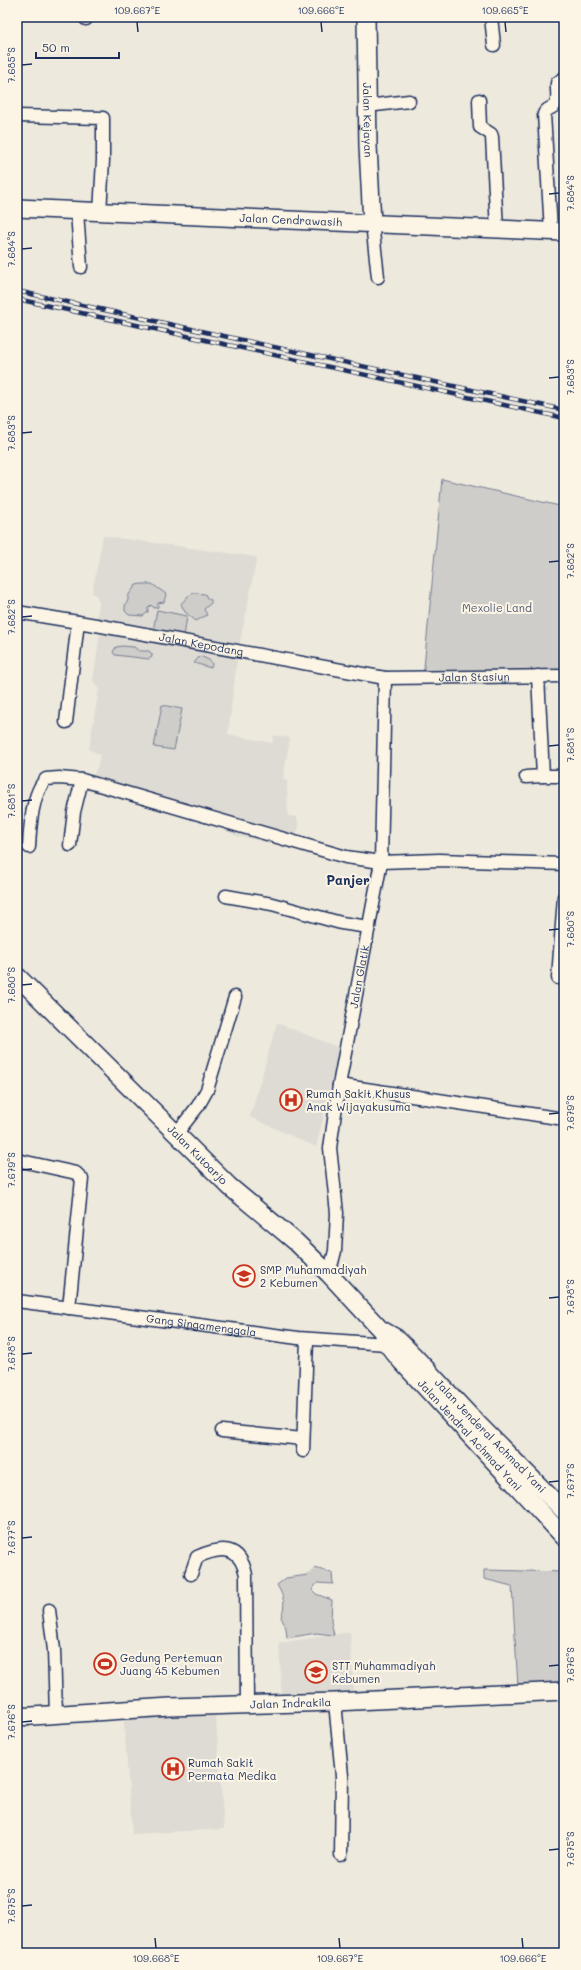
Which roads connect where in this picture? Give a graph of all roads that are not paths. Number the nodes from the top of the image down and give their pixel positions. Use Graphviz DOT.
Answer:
graph roads {
  1 [pos="366,17"];
  2 [pos="491,17"];
  3 [pos="494,45"];
  4 [pos="564,78"];
  5 [pos="478,100"];
  6 [pos="409,101"];
  7 [pos="367,106"];
  8 [pos="17,116"];
  9 [pos="17,208"];
  10 [pos="77,212"];
  11 [pos="100,213"];
  12 [pos="372,223"];
  13 [pos="497,229"];
  14 [pos="557,231"];
  15 [pos="81,267"];
  16 [pos="378,277"];
  17 [pos="17,612"];
  18 [pos="78,622"];
  19 [pos="538,676"];
  20 [pos="564,676"];
  21 [pos="385,678"];
  22 [pos="66,722"];
  23 [pos="544,776"];
  24 [pos="564,776"];
  25 [pos="526,777"];
  26 [pos="82,780"];
  27 [pos="70,845"];
  28 [pos="29,847"];
  29 [pos="381,862"];
  30 [pos="564,864"];
  31 [pos="226,896"];
  32 [pos="564,897"];
  33 [pos="368,927"];
  34 [pos="17,976"];
  35 [pos="558,978"];
  36 [pos="235,997"];
  37 [pos="339,1086"];
  38 [pos="564,1119"];
  39 [pos="176,1134"];
  40 [pos="17,1160"];
  41 [pos="329,1274"];
  42 [pos="17,1301"];
  43 [pos="69,1308"];
  44 [pos="388,1337"];
  45 [pos="307,1339"];
  46 [pos="222,1432"];
  47 [pos="303,1439"];
  48 [pos="303,1451"];
  49 [pos="564,1511"];
  50 [pos="564,1537"];
  51 [pos="192,1574"];
  52 [pos="50,1610"];
  53 [pos="564,1691"];
  54 [pos="335,1702"];
  55 [pos="247,1704"];
  56 [pos="56,1714"];
  57 [pos="17,1716"];
  58 [pos="341,1855"];
  1 -- 7 [label="main road, Jalan Kejayan"];
  2 -- 3 [label="street"];
  4 -- 14 [label="street"];
  5 -- 13 [label="street"];
  6 -- 7 [label="street"];
  7 -- 12 [label="main road, Jalan Kejayan"];
  8 -- 11 [label="street"];
  9 -- 10 [label="main road, Jalan Cendrawasih"];
  10 -- 11 [label="main road, Jalan Cendrawasih"];
  10 -- 15 [label="street"];
  11 -- 12 [label="main road, Jalan Cendrawasih"];
  12 -- 13 [label="main road, Jalan Cendrawasih"];
  12 -- 16 [label="street"];
  13 -- 14 [label="main road, Jalan Cendrawasih"];
  17 -- 18 [label="street, Jalan Kepodang"];
  18 -- 21 [label="street, Jalan Kepodang"];
  18 -- 22 [label="street"];
  19 -- 20 [label="street, Jalan Stasiun"];
  19 -- 21 [label="street, Jalan Stasiun"];
  19 -- 23 [label="street"];
  21 -- 29 [label="street, Jalan Glatik"];
  23 -- 24 [label="street"];
  23 -- 25 [label="street"];
  26 -- 27 [label="street"];
  26 -- 28 [label="street"];
  26 -- 29 [label="street"];
  29 -- 30 [label="street"];
  29 -- 33 [label="street, Jalan Glatik"];
  31 -- 33 [label="street"];
  32 -- 35 [label="street"];
  33 -- 37 [label="street, Jalan Glatik"];
  34 -- 39 [label="main road, Jalan Kutoarjo"];
  36 -- 39 [label="street"];
  37 -- 38 [label="street"];
  37 -- 41 [label="street, Jalan Glatik"];
  39 -- 41 [label="main road, Jalan Kutoarjo"];
  40 -- 43 [label="street"];
  41 -- 44 [label="main road, Jalan Kutoarjo"];
  42 -- 43 [label="street, Gang Singamenggala"];
  43 -- 45 [label="street, Gang Singamenggala"];
  44 -- 45 [label="street, Gang Singamenggala"];
  44 -- 49 [label="main road, Jalan Jenderal Achmad Yani"];
  44 -- 50 [label="main road, Jalan Jendral Achmad Yani"];
  45 -- 47 [label="street"];
  46 -- 47 [label="street"];
  47 -- 48 [label="street"];
  51 -- 55 [label="street"];
  52 -- 56 [label="street"];
  53 -- 54 [label="main road, Jalan Indrakila"];
  54 -- 55 [label="main road, Jalan Indrakila"];
  54 -- 58 [label="street"];
  55 -- 56 [label="main road, Jalan Indrakila"];
  56 -- 57 [label="main road, Jalan Indrakila"];
}
